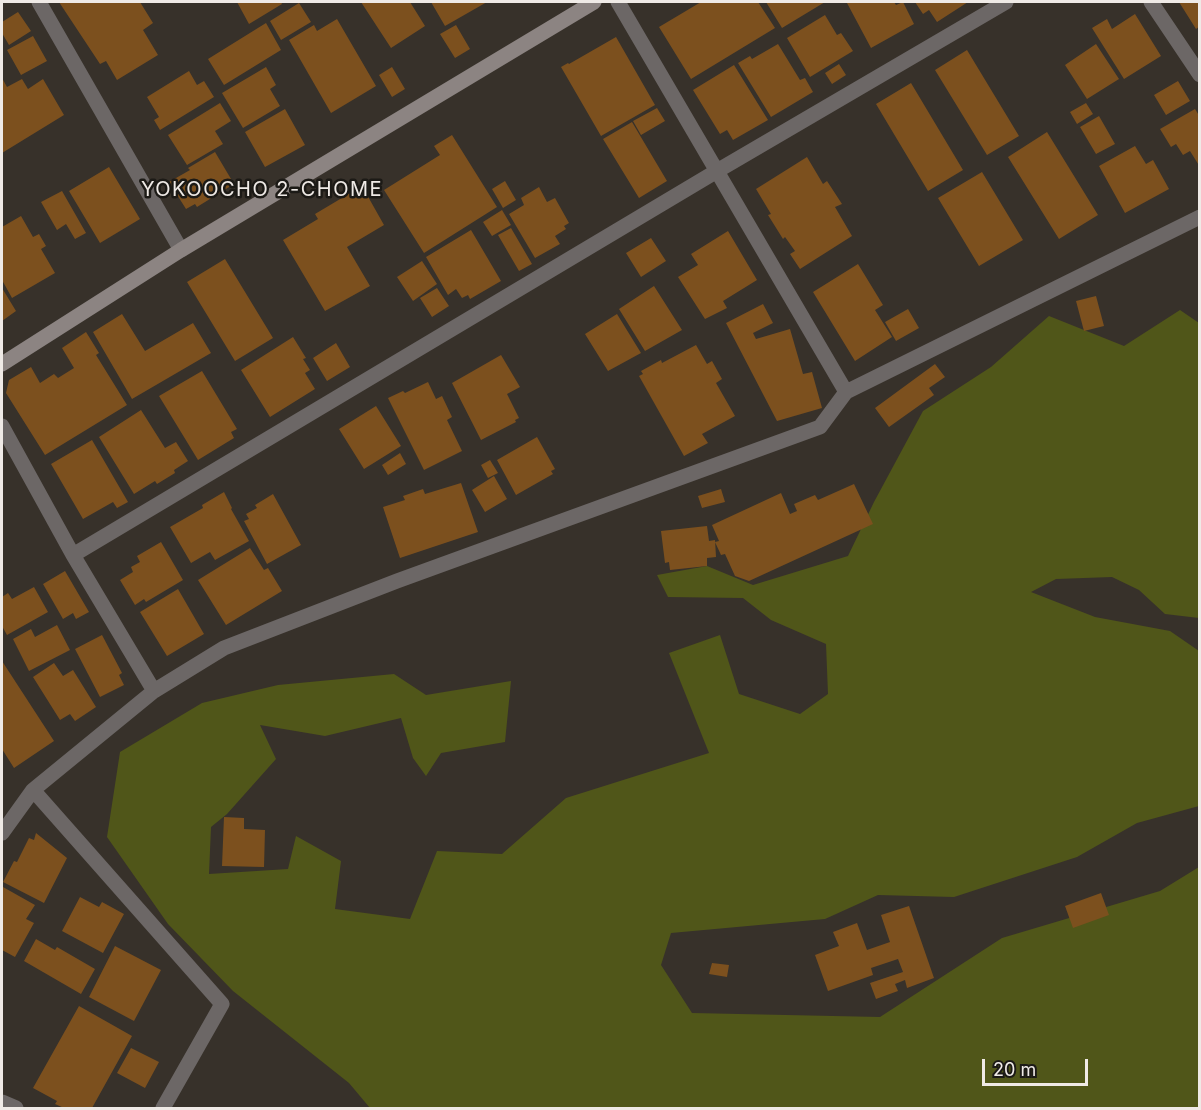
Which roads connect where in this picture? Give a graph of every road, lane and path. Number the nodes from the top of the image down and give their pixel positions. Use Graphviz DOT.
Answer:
graph roads {
  1 [pos="39,2"];
  2 [pos="594,2"];
  3 [pos="618,2"];
  4 [pos="1006,2"];
  5 [pos="1151,2"];
  6 [pos="1199,74"];
  7 [pos="717,171"];
  8 [pos="1200,217"];
  9 [pos="180,250"];
  10 [pos="2,364"];
  11 [pos="846,392"];
  12 [pos="2,426"];
  13 [pos="72,555"];
  14 [pos="154,691"];
  15 [pos="33,790"];
  16 [pos="2,832"];
  17 [pos="2,1102"];
  18 [pos="16,1108"];
  19 [pos="163,1108"];
  1 -- 9 [label="street"];
  2 -- 9 [label="street"];
  3 -- 7 [label="street"];
  4 -- 7 [label="street"];
  5 -- 6 [label="street"];
  7 -- 11 [label="street"];
  7 -- 13 [label="street"];
  8 -- 11 [label="street"];
  9 -- 10 [label="street"];
  11 -- 14 [label="street"];
  12 -- 13 [label="street"];
  13 -- 14 [label="street"];
  14 -- 15 [label="street"];
  15 -- 16 [label="street"];
  15 -- 19 [label="street"];
  17 -- 18 [label="street"];
}
